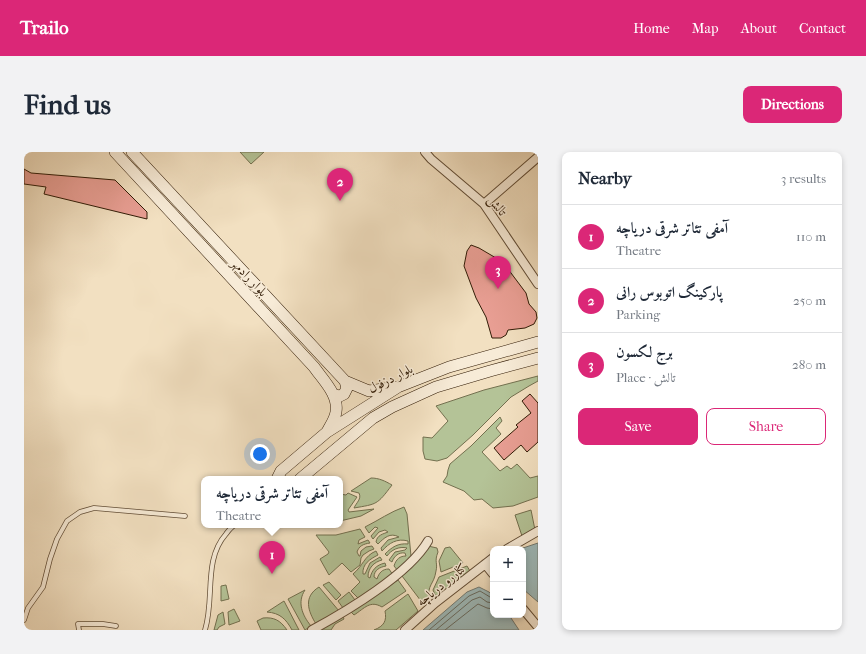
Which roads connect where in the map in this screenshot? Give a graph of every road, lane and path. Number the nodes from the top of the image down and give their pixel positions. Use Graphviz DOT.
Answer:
graph roads {
  1 [pos="115,152"];
  2 [pos="132,152"];
  3 [pos="425,152"];
  4 [pos="538,157"];
  5 [pos="484,204"];
  6 [pos="538,284"];
  7 [pos="538,342"];
  8 [pos="538,358"];
  9 [pos="345,381"];
  10 [pos="398,387"];
  11 [pos="334,395"];
  12 [pos="327,432"];
  13 [pos="278,476"];
  14 [pos="304,476"];
  15 [pos="185,516"];
  16 [pos="232,528"];
  17 [pos="538,532"];
  18 [pos="428,541"];
  19 [pos="512,546"];
  20 [pos="490,560"];
  21 [pos="485,564"];
  22 [pos="490,570"];
  23 [pos="526,612"];
  24 [pos="24,620"];
  25 [pos="537,625"];
  26 [pos="116,626"];
  27 [pos="78,630"];
  28 [pos="205,630"];
  29 [pos="312,630"];
  30 [pos="405,630"];
  1 -- 11 [label="street, بلوار رادمهر"];
  2 -- 9 [label="street, بلوار رادمهر"];
  3 -- 5 [label="street, تالش"];
  4 -- 5 [label="street"];
  5 -- 6 [label="street, تالش"];
  7 -- 10 [label="street, بلوار دزفول"];
  8 -- 14 [label="street, بلوار دزفول"];
  9 -- 10 [label="street"];
  9 -- 11 [label="street"];
  10 -- 12 [label="street, بلوار دزفول"];
  11 -- 12 [label="street"];
  12 -- 13 [label="street, بلوار دزفول"];
  15 -- 24 [label="lane"];
  16 -- 28 [label="lane"];
  17 -- 19 [label="street"];
  18 -- 29 [label="street"];
  20 -- 21 [label="street, کناررو دریاچه"];
  21 -- 22 [label="street"];
  21 -- 30 [label="street, کناررو دریاچه"];
  23 -- 25 [label="street"];
  26 -- 27 [label="lane"];
}
